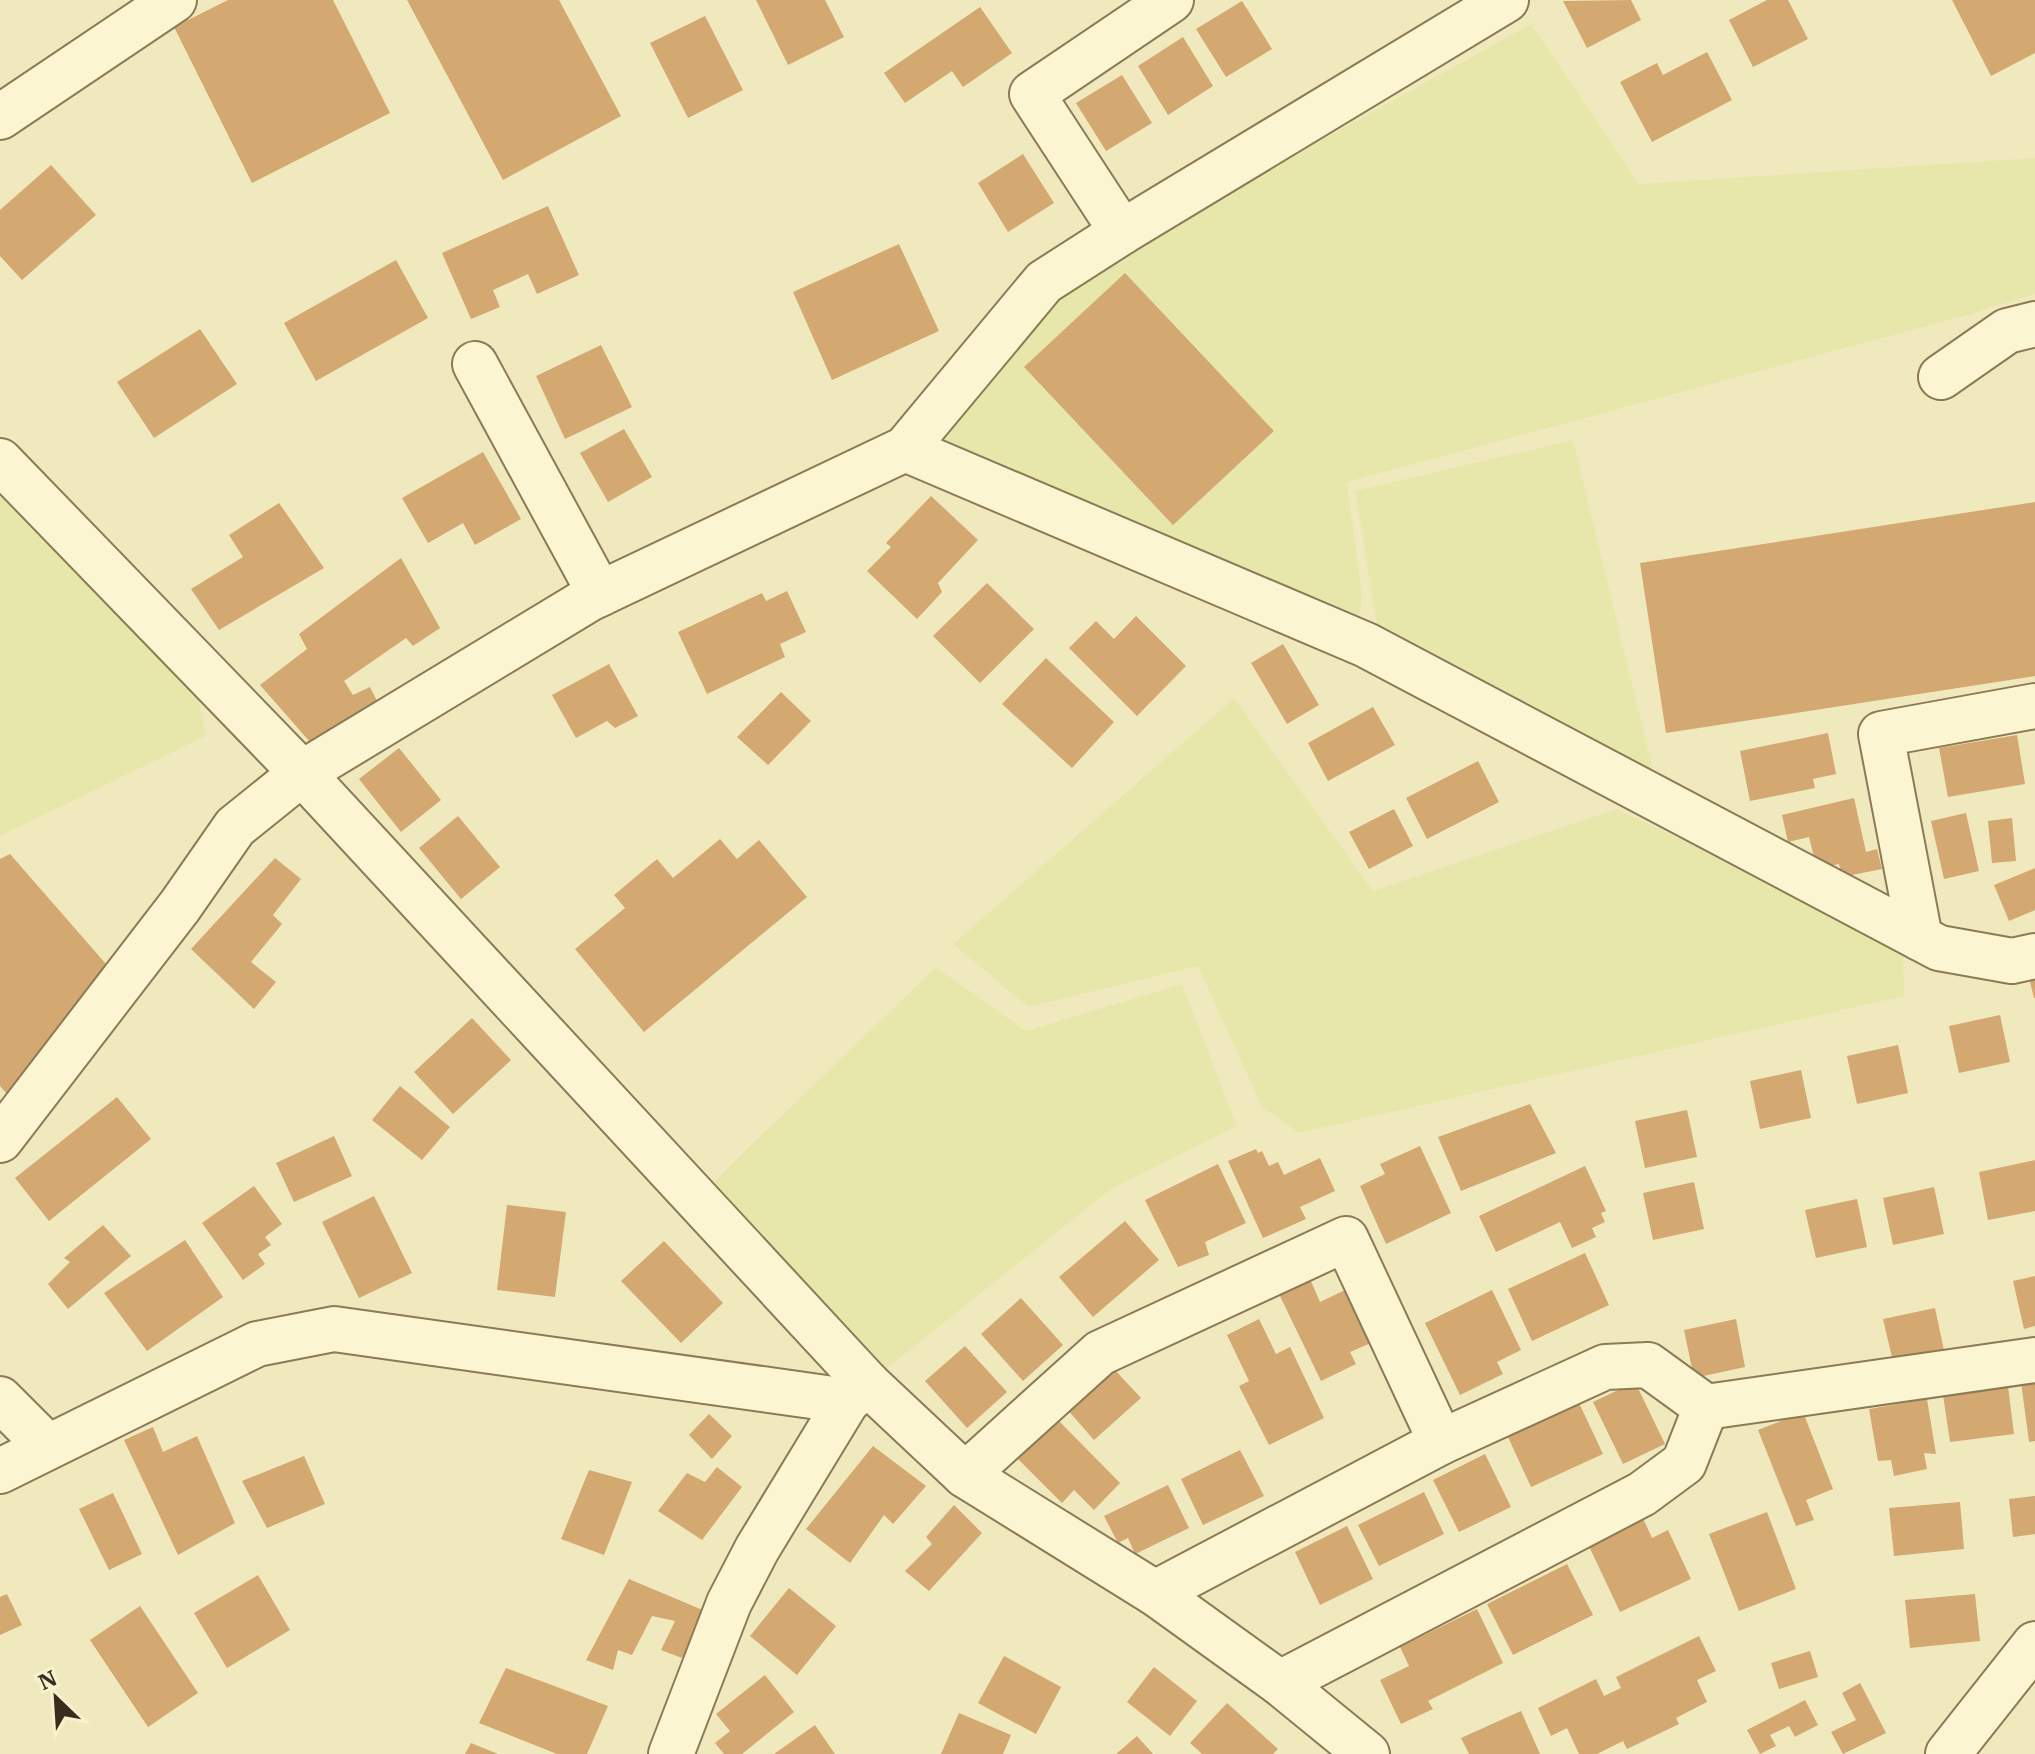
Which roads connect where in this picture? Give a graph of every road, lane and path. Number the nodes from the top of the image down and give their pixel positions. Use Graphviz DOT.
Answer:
graph roads {
  1 [pos="174,0"];
  2 [pos="1171,0"];
  3 [pos="1506,0"];
  4 [pos="0,117"];
  5 [pos="1122,232"];
  6 [pos="2035,324"];
  7 [pos="475,364"];
  8 [pos="1941,377"];
  9 [pos="905,449"];
  10 [pos="0,461"];
  11 [pos="600,594"];
  12 [pos="2035,706"];
  13 [pos="302,773"];
  14 [pos="1920,938"];
  15 [pos="2035,956"];
  16 [pos="0,1140"];
  17 [pos="2035,1360"];
  18 [pos="857,1393"];
  19 [pos="0,1399"];
  20 [pos="1706,1407"];
  21 [pos="1441,1442"];
  22 [pos="47,1446"];
  23 [pos="0,1471"];
  24 [pos="965,1475"];
  25 [pos="1155,1593"];
  26 [pos="2035,1644"];
  27 [pos="1280,1683"];
  28 [pos="677,1751"];
  29 [pos="1367,1754"];
  30 [pos="1948,1754"];
  1 -- 4 [label="street"];
  2 -- 5 [label="street"];
  3 -- 5 [label="street"];
  5 -- 9 [label="street"];
  6 -- 8 [label="street"];
  7 -- 11 [label="street"];
  9 -- 11 [label="street"];
  9 -- 14 [label="street"];
  10 -- 13 [label="street"];
  11 -- 13 [label="street"];
  12 -- 14 [label="street"];
  13 -- 16 [label="street"];
  13 -- 18 [label="street"];
  14 -- 15 [label="street"];
  17 -- 20 [label="street"];
  18 -- 22 [label="street"];
  18 -- 24 [label="street"];
  18 -- 28 [label="street"];
  19 -- 22 [label="street"];
  20 -- 21 [label="street"];
  20 -- 27 [label="street"];
  21 -- 24 [label="street"];
  21 -- 25 [label="street"];
  22 -- 23 [label="street"];
  24 -- 25 [label="street"];
  25 -- 27 [label="street"];
  26 -- 30 [label="street"];
  27 -- 29 [label="street"];
}
